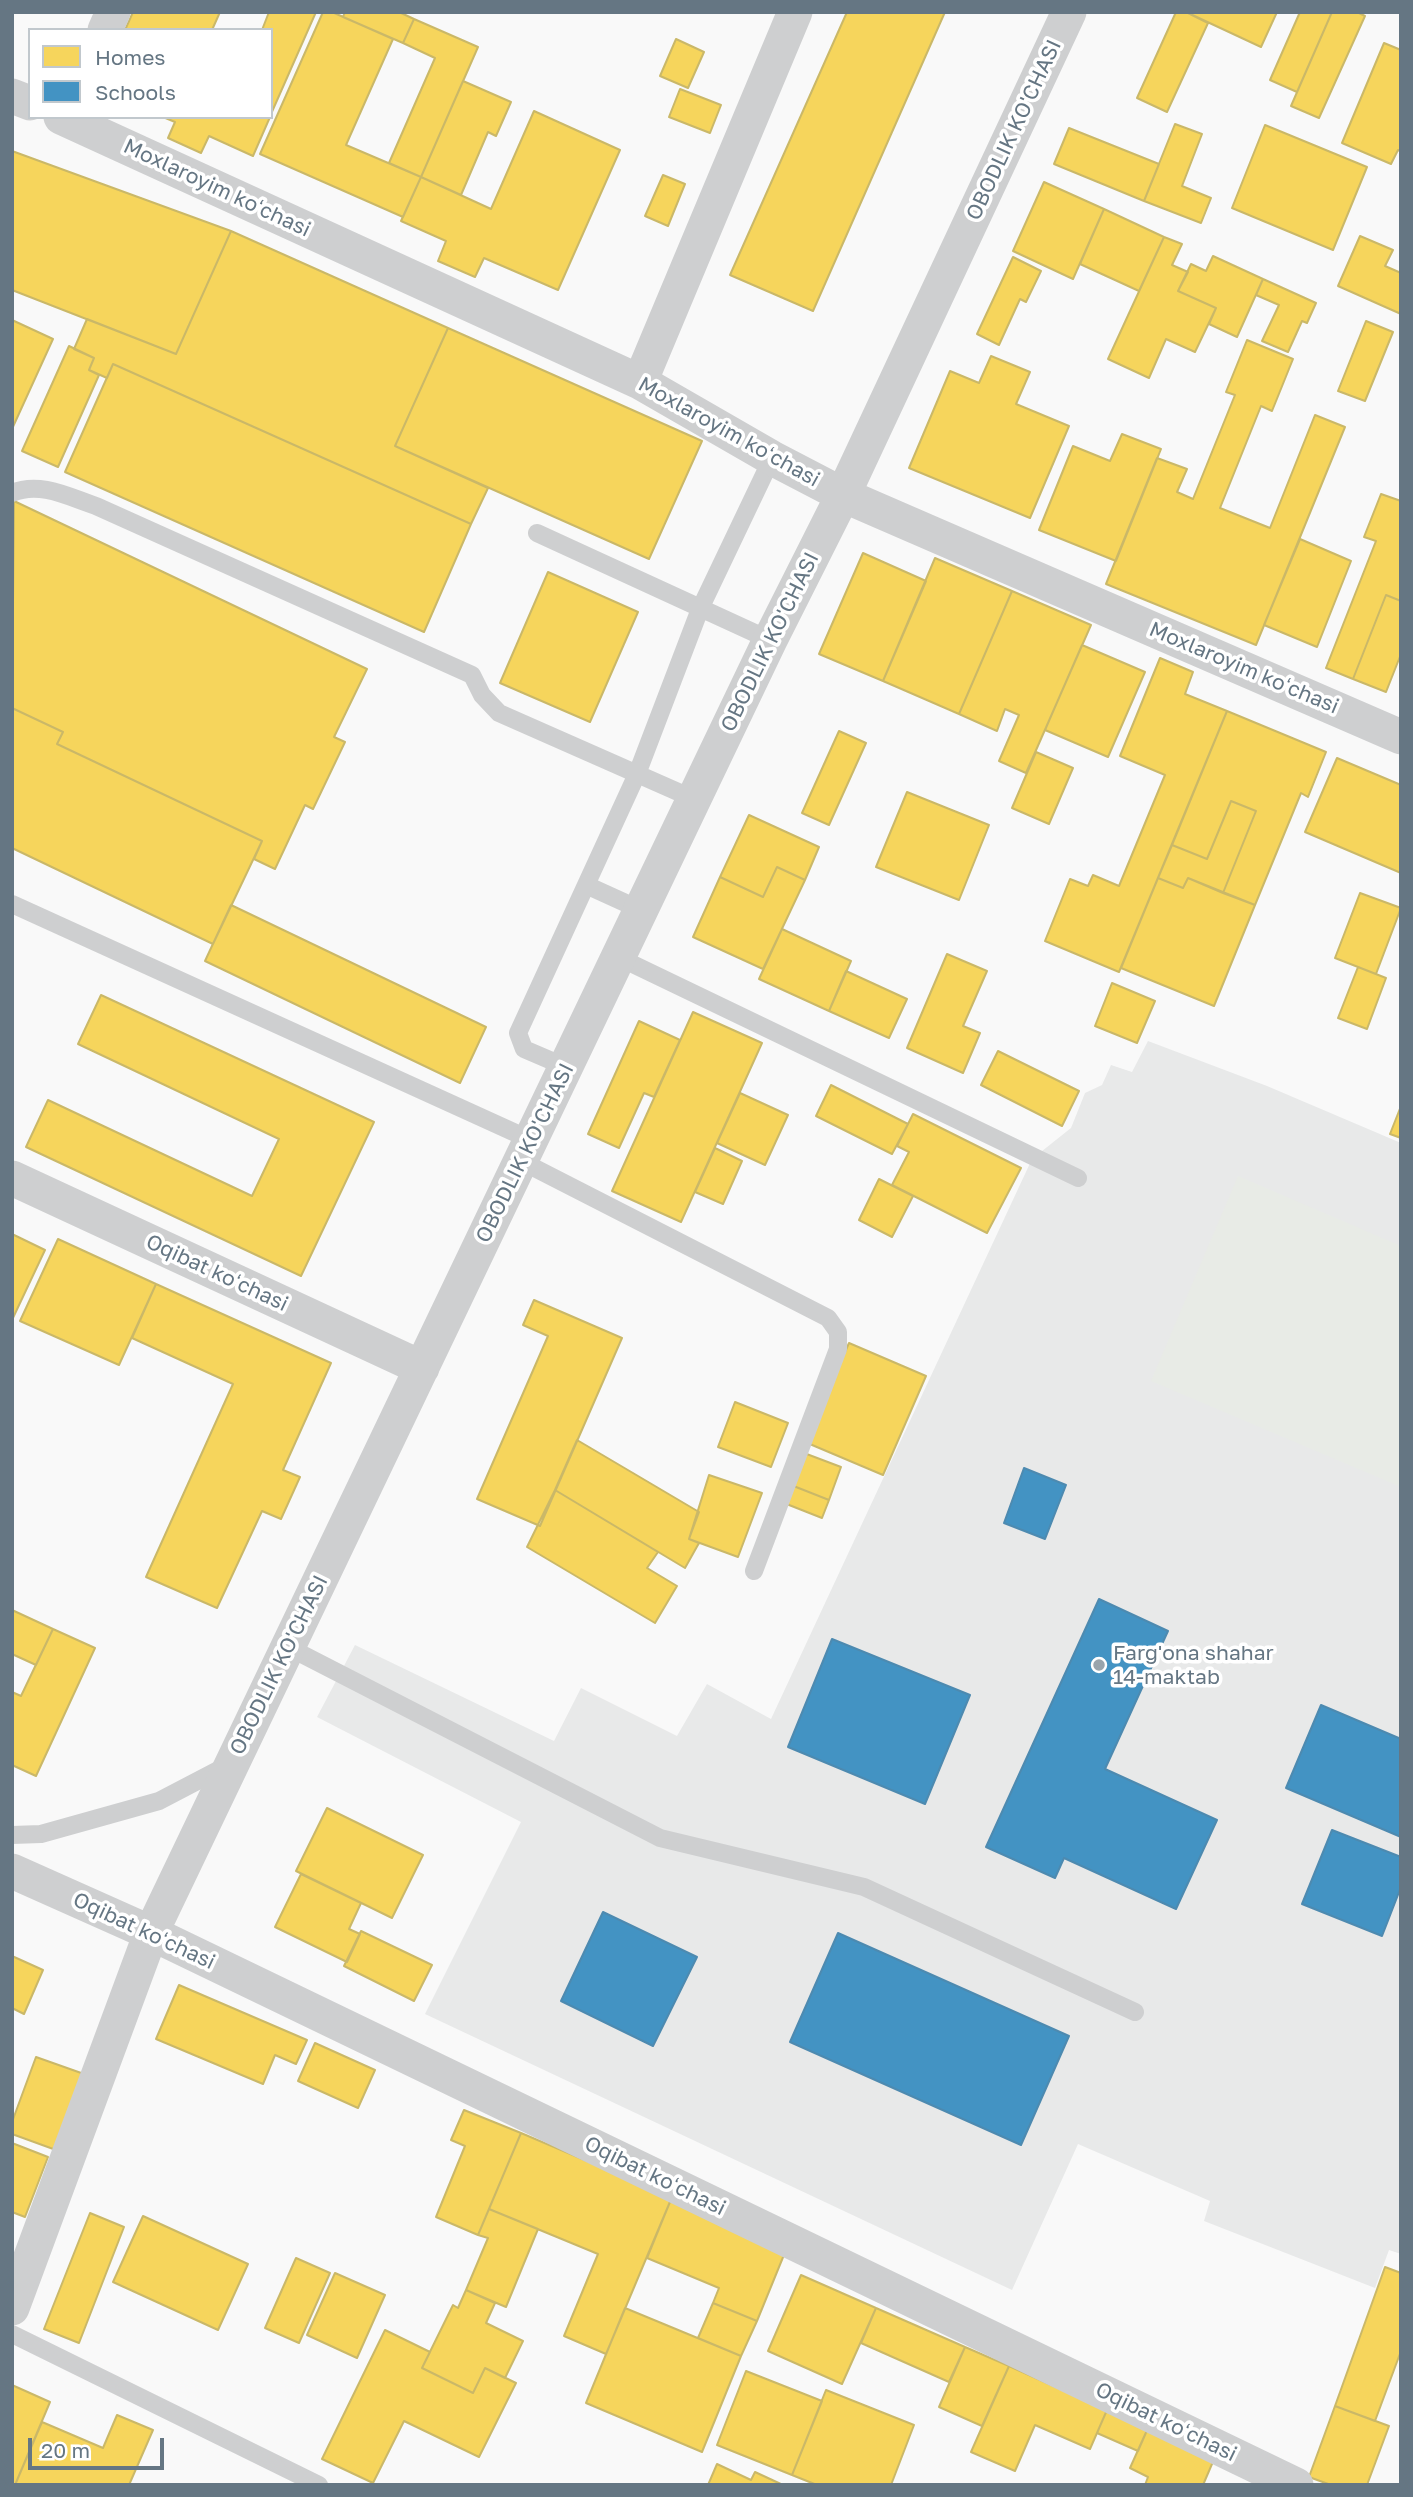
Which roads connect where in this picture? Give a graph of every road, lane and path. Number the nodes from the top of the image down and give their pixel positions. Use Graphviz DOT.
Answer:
graph roads {
  1 [pos="113,12"];
  2 [pos="795,12"];
  3 [pos="1069,12"];
  4 [pos="106,28"];
  5 [pos="65,119"];
  6 [pos="640,382"];
  7 [pos="772,458"];
  8 [pos="12,493"];
  9 [pos="843,495"];
  10 [pos="537,533"];
  11 [pos="700,609"];
  12 [pos="770,640"];
  13 [pos="1401,737"];
  14 [pos="637,774"];
  15 [pos="694,799"];
  16 [pos="586,885"];
  17 [pos="12,904"];
  18 [pos="641,910"];
  19 [pos="618,957"];
  20 [pos="566,1068"];
  21 [pos="526,1151"];
  22 [pos="12,1178"];
  23 [pos="1079,1178"];
  24 [pos="422,1368"];
  25 [pos="754,1571"];
  26 [pos="288,1647"];
  27 [pos="232,1763"];
  28 [pos="12,1835"];
  29 [pos="12,1871"];
  30 [pos="151,1933"];
  31 [pos="1135,2012"];
  32 [pos="12,2308"];
  33 [pos="12,2334"];
  34 [pos="319,2485"];
  35 [pos="1296,2485"];
  1 -- 4 [label="street"];
  2 -- 6 [label="street"];
  3 -- 9 [label="street, OBODLIK KO'CHASI"];
  5 -- 6 [label="street, Moxlaroyim koʻchasi"];
  6 -- 7 [label="street, Moxlaroyim koʻchasi"];
  7 -- 9 [label="street, Moxlaroyim koʻchasi"];
  7 -- 11 [label="lane"];
  8 -- 14 [label="lane"];
  9 -- 12 [label="street, OBODLIK KO'CHASI"];
  9 -- 13 [label="street, Moxlaroyim koʻchasi"];
  10 -- 11 [label="lane"];
  11 -- 12 [label="lane"];
  11 -- 14 [label="lane"];
  12 -- 15 [label="street, OBODLIK KO'CHASI"];
  14 -- 15 [label="lane"];
  14 -- 16 [label="lane"];
  15 -- 18 [label="street, OBODLIK KO'CHASI"];
  16 -- 18 [label="lane"];
  16 -- 20 [label="lane"];
  17 -- 21 [label="lane"];
  18 -- 19 [label="street, OBODLIK KO'CHASI"];
  19 -- 20 [label="street, OBODLIK KO'CHASI"];
  19 -- 23 [label="lane"];
  20 -- 21 [label="street, OBODLIK KO'CHASI"];
  21 -- 24 [label="street, OBODLIK KO'CHASI"];
  21 -- 25 [label="lane"];
  22 -- 24 [label="street, Oqibat koʻchasi"];
  24 -- 26 [label="street, OBODLIK KO'CHASI"];
  26 -- 27 [label="street, OBODLIK KO'CHASI"];
  26 -- 31 [label="lane"];
  27 -- 28 [label="lane"];
  27 -- 30 [label="street, OBODLIK KO'CHASI"];
  29 -- 30 [label="street, Oqibat koʻchasi"];
  30 -- 32 [label="street, OBODLIK KO'CHASI"];
  30 -- 35 [label="street, Oqibat koʻchasi"];
  33 -- 34 [label="lane"];
}
